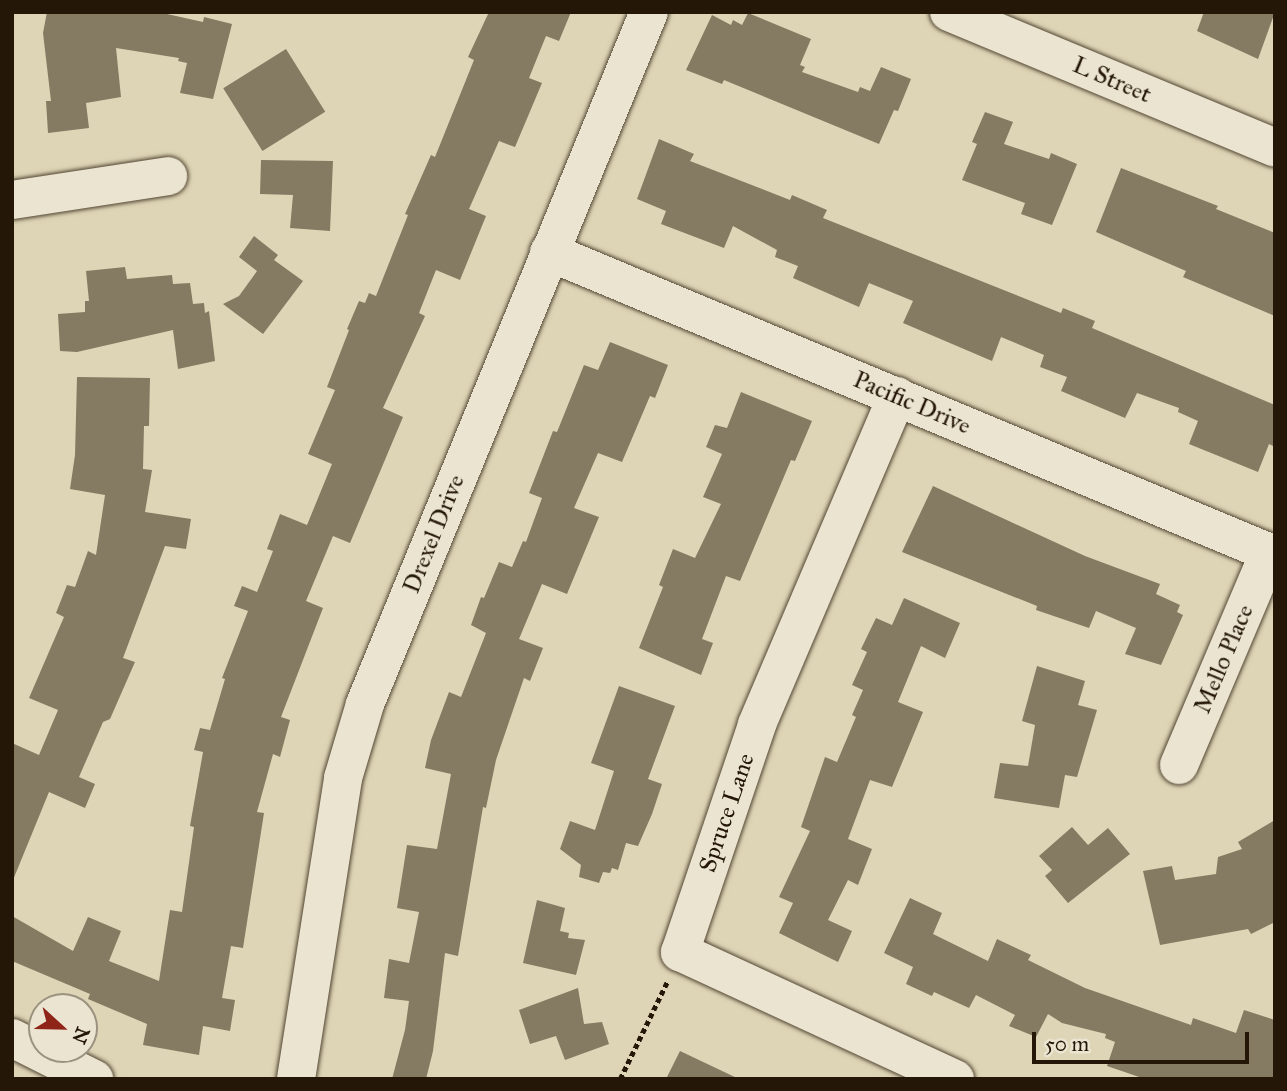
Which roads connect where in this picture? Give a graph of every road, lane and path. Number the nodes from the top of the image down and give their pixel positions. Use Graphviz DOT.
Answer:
graph roads {
  1 [pos="649,12"];
  2 [pos="949,12"];
  3 [pos="1275,148"];
  4 [pos="168,176"];
  5 [pos="12,200"];
  6 [pos="549,252"];
  7 [pos="897,396"];
  8 [pos="1272,554"];
  9 [pos="1179,765"];
  10 [pos="680,952"];
  11 [pos="12,1038"];
  12 [pos="94,1079"];
  13 [pos="296,1079"];
  14 [pos="620,1079"];
  15 [pos="955,1079"];
  1 -- 6 [label="street, Drexel Drive"];
  2 -- 3 [label="street, L Street"];
  4 -- 5 [label="street"];
  6 -- 7 [label="street, Pacific Drive"];
  6 -- 13 [label="street, Drexel Drive"];
  7 -- 8 [label="street, Pacific Drive"];
  7 -- 10 [label="street, Spruce Lane"];
  8 -- 9 [label="street, Mello Place"];
  10 -- 14 [label="path"];
  10 -- 15 [label="street"];
  11 -- 12 [label="street"];
}
